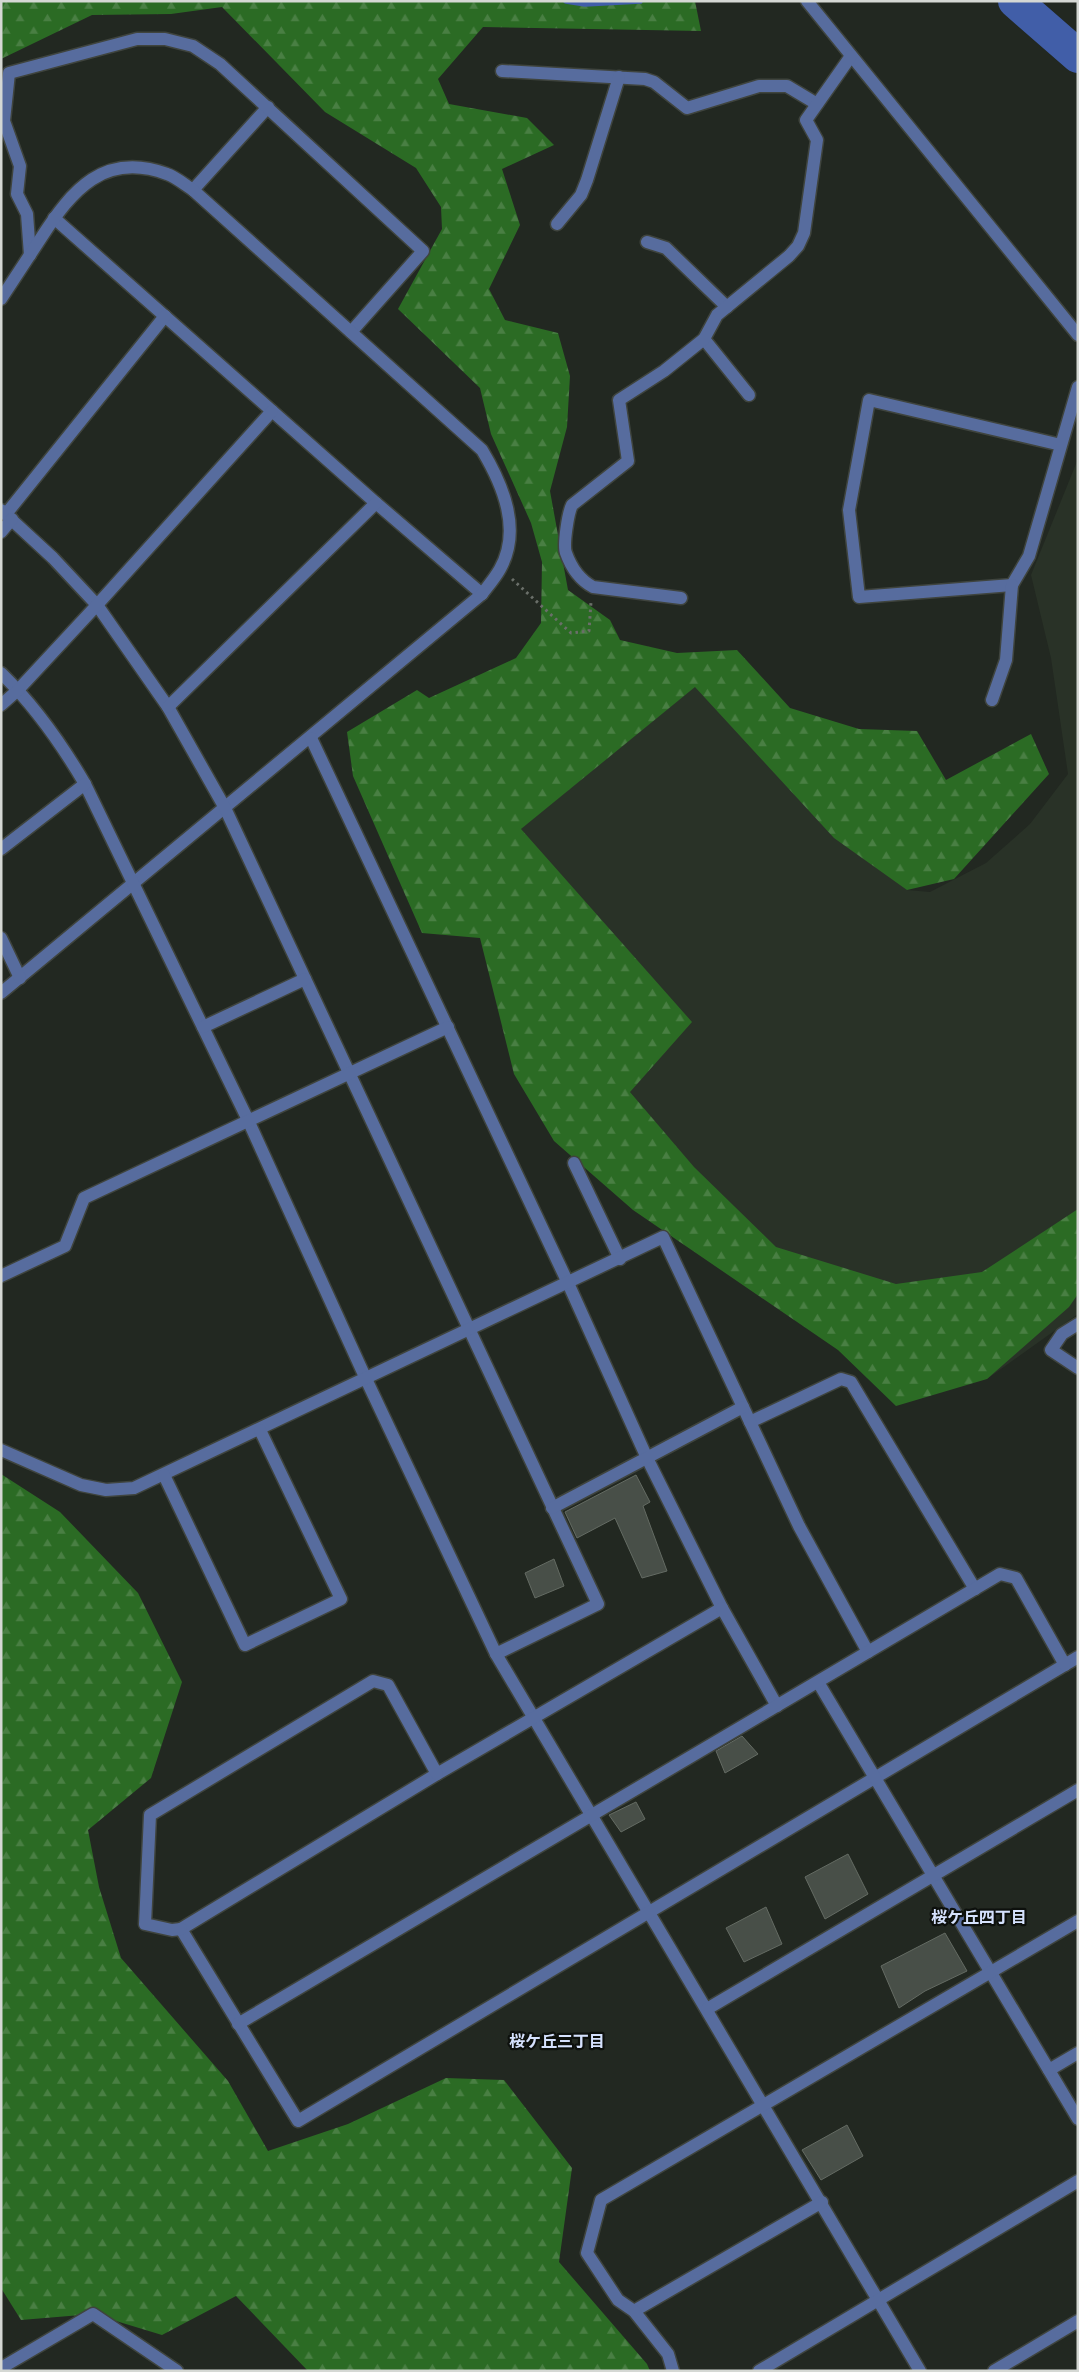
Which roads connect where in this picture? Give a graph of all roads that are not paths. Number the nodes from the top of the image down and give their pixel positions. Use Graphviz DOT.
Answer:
graph roads {
  1 [pos="807,1"];
  2 [pos="852,56"];
  3 [pos="502,71"];
  4 [pos="619,77"];
  5 [pos="817,104"];
  6 [pos="268,107"];
  7 [pos="193,190"];
  8 [pos="54,218"];
  9 [pos="557,224"];
  10 [pos="647,242"];
  11 [pos="30,255"];
  12 [pos="1,299"];
  13 [pos="727,307"];
  14 [pos="165,316"];
  15 [pos="1076,329"];
  16 [pos="351,332"];
  17 [pos="704,339"];
  18 [pos="1078,387"];
  19 [pos="748,395"];
  20 [pos="272,411"];
  21 [pos="1061,445"];
  22 [pos="376,503"];
  23 [pos="6,514"];
  24 [pos="1,532"];
  25 [pos="1012,585"];
  26 [pos="482,594"];
  27 [pos="681,598"];
  28 [pos="97,605"];
  29 [pos="1,673"];
  30 [pos="18,690"];
  31 [pos="992,700"];
  32 [pos="1,705"];
  33 [pos="168,707"];
  34 [pos="311,738"];
  35 [pos="85,784"];
  36 [pos="225,808"];
  37 [pos="1,849"];
  38 [pos="133,883"];
  39 [pos="1,938"];
  40 [pos="20,978"];
  41 [pos="305,979"];
  42 [pos="1,993"];
  43 [pos="203,1027"];
  44 [pos="448,1027"];
  45 [pos="349,1073"];
  46 [pos="248,1120"];
  47 [pos="574,1163"];
  48 [pos="620,1259"];
  49 [pos="1,1276"];
  50 [pos="568,1283"];
  51 [pos="1078,1324"];
  52 [pos="469,1330"];
  53 [pos="1078,1368"];
  54 [pos="366,1379"];
  55 [pos="743,1407"];
  56 [pos="750,1422"];
  57 [pos="260,1430"];
  58 [pos="1,1450"];
  59 [pos="647,1458"];
  60 [pos="164,1475"];
  61 [pos="552,1508"];
  62 [pos="975,1589"];
  63 [pos="722,1608"];
  64 [pos="868,1652"];
  65 [pos="496,1654"];
  66 [pos="1078,1657"];
  67 [pos="1065,1665"];
  68 [pos="818,1682"];
  69 [pos="777,1706"];
  70 [pos="533,1718"];
  71 [pos="437,1774"];
  72 [pos="875,1778"];
  73 [pos="1078,1790"];
  74 [pos="592,1816"];
  75 [pos="933,1876"];
  76 [pos="649,1912"];
  77 [pos="1078,1921"];
  78 [pos="181,1929"];
  79 [pos="990,1972"];
  80 [pos="707,2009"];
  81 [pos="238,2024"];
  82 [pos="1078,2053"];
  83 [pos="1049,2070"];
  84 [pos="764,2105"];
  85 [pos="1078,2118"];
  86 [pos="1078,2181"];
  87 [pos="822,2202"];
  88 [pos="878,2299"];
  89 [pos="634,2311"];
  90 [pos="1078,2321"];
  91 [pos="1,2368"];
  92 [pos="177,2371"];
  93 [pos="673,2371"];
  94 [pos="759,2371"];
  95 [pos="920,2371"];
  96 [pos="994,2371"];
  1 -- 2 [label="street"];
  2 -- 5 [label="street"];
  2 -- 15 [label="street"];
  3 -- 4 [label="street"];
  4 -- 5 [label="street"];
  4 -- 9 [label="street"];
  5 -- 13 [label="street"];
  6 -- 7 [label="street"];
  6 -- 11 [label="street"];
  6 -- 16 [label="street"];
  7 -- 8 [label="street"];
  7 -- 16 [label="street"];
  8 -- 11 [label="street"];
  8 -- 14 [label="street"];
  10 -- 13 [label="street"];
  11 -- 12 [label="street"];
  13 -- 17 [label="street"];
  14 -- 20 [label="street"];
  14 -- 23 [label="street"];
  16 -- 26 [label="street"];
  17 -- 19 [label="street"];
  17 -- 27 [label="street"];
  18 -- 21 [label="street"];
  20 -- 22 [label="street"];
  20 -- 28 [label="street"];
  21 -- 25 [label="street"];
  21 -- 25 [label="street"];
  22 -- 26 [label="street"];
  22 -- 33 [label="street"];
  23 -- 24 [label="street"];
  23 -- 28 [label="street"];
  25 -- 31 [label="street"];
  26 -- 34 [label="street"];
  28 -- 30 [label="street"];
  28 -- 33 [label="street"];
  29 -- 30 [label="street"];
  30 -- 32 [label="street"];
  30 -- 35 [label="street"];
  33 -- 36 [label="street"];
  34 -- 36 [label="street"];
  34 -- 44 [label="street"];
  35 -- 37 [label="street"];
  35 -- 38 [label="street"];
  36 -- 38 [label="street"];
  36 -- 41 [label="street"];
  38 -- 40 [label="street"];
  38 -- 43 [label="street"];
  39 -- 40 [label="street"];
  40 -- 42 [label="street"];
  41 -- 43 [label="street"];
  41 -- 45 [label="street"];
  43 -- 46 [label="street"];
  44 -- 45 [label="street"];
  44 -- 50 [label="street"];
  45 -- 46 [label="street"];
  45 -- 52 [label="street"];
  46 -- 49 [label="street"];
  46 -- 54 [label="street"];
  47 -- 48 [label="street"];
  48 -- 50 [label="street"];
  48 -- 55 [label="street"];
  50 -- 52 [label="street"];
  50 -- 59 [label="street"];
  51 -- 53 [label="street"];
  52 -- 54 [label="street"];
  52 -- 61 [label="street"];
  54 -- 57 [label="street"];
  54 -- 65 [label="street"];
  55 -- 56 [label="street"];
  55 -- 59 [label="street"];
  56 -- 62 [label="street"];
  56 -- 64 [label="street"];
  57 -- 60 [label="street"];
  57 -- 60 [label="street"];
  58 -- 60 [label="street"];
  59 -- 61 [label="street"];
  59 -- 63 [label="street"];
  61 -- 65 [label="street"];
  62 -- 64 [label="street"];
  62 -- 67 [label="street"];
  63 -- 69 [label="street"];
  63 -- 70 [label="street"];
  64 -- 68 [label="street"];
  65 -- 70 [label="street"];
  66 -- 67 [label="street"];
  67 -- 72 [label="street"];
  68 -- 69 [label="street"];
  68 -- 72 [label="street"];
  69 -- 74 [label="street"];
  70 -- 71 [label="street"];
  70 -- 74 [label="street"];
  71 -- 78 [label="street"];
  71 -- 78 [label="street"];
  72 -- 75 [label="street"];
  72 -- 76 [label="street"];
  73 -- 75 [label="street"];
  74 -- 76 [label="street"];
  74 -- 81 [label="street"];
  75 -- 79 [label="street"];
  75 -- 80 [label="street"];
  76 -- 80 [label="street"];
  76 -- 81 [label="street"];
  77 -- 79 [label="street"];
  78 -- 81 [label="street"];
  79 -- 83 [label="street"];
  79 -- 84 [label="street"];
  80 -- 84 [label="street"];
  82 -- 83 [label="street"];
  83 -- 85 [label="street"];
  84 -- 87 [label="street"];
  84 -- 89 [label="street"];
  86 -- 88 [label="street"];
  87 -- 88 [label="street"];
  87 -- 89 [label="street"];
  88 -- 94 [label="street"];
  88 -- 95 [label="street"];
  89 -- 93 [label="street"];
  90 -- 96 [label="street"];
  91 -- 92 [label="street"];
}
